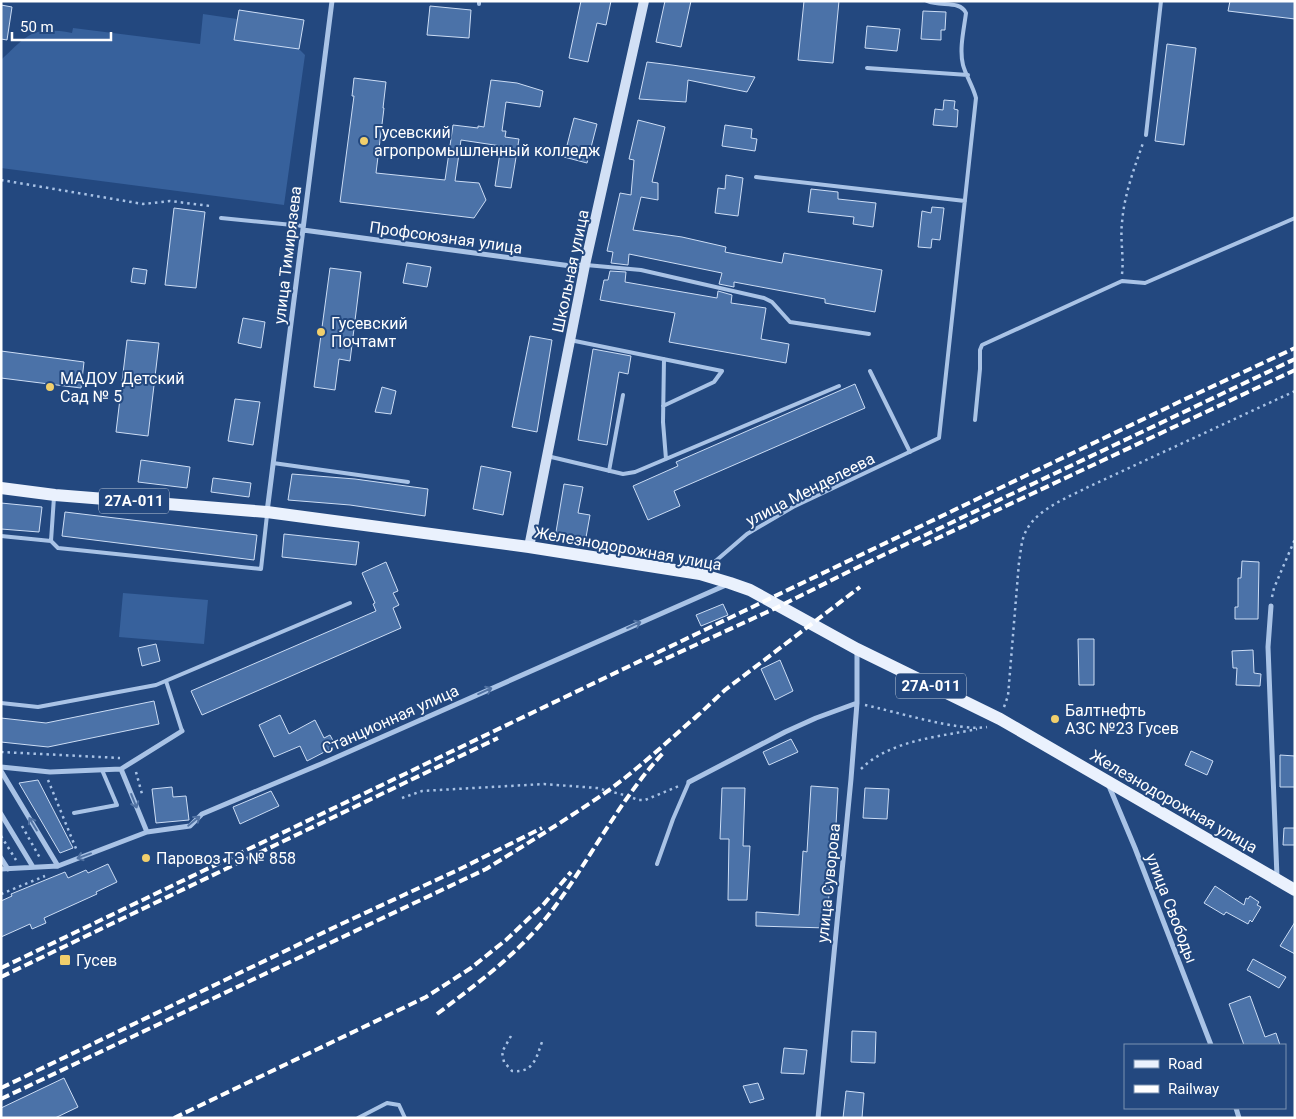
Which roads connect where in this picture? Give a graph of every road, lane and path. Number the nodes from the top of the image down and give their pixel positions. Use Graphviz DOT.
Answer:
graph roads {
  1 [pos="332,1"];
  2 [pos="644,1"];
  3 [pos="927,1"];
  4 [pos="1161,1"];
  5 [pos="867,68"];
  6 [pos="968,75"];
  7 [pos="1146,135"];
  8 [pos="756,177"];
  9 [pos="1,180"];
  10 [pos="965,201"];
  11 [pos="210,206"];
  12 [pos="221,218"];
  13 [pos="1295,218"];
  14 [pos="303,228"];
  15 [pos="585,265"];
  16 [pos="1122,281"];
  17 [pos="869,334"];
  18 [pos="570,340"];
  19 [pos="664,359"];
  20 [pos="870,371"];
  21 [pos="839,386"];
  22 [pos="1295,391"];
  23 [pos="623,394"];
  24 [pos="663,406"];
  25 [pos="975,420"];
  26 [pos="910,452"];
  27 [pos="547,456"];
  28 [pos="666,459"];
  29 [pos="273,464"];
  30 [pos="609,471"];
  31 [pos="408,482"];
  32 [pos="1,488"];
  33 [pos="54,495"];
  34 [pos="267,512"];
  35 [pos="1,536"];
  36 [pos="1295,539"];
  37 [pos="50,541"];
  38 [pos="529,547"];
  39 [pos="700,574"];
  40 [pos="730,583"];
  41 [pos="350,603"];
  42 [pos="1271,606"];
  43 [pos="857,650"];
  44 [pos="166,681"];
  45 [pos="1,703"];
  46 [pos="857,703"];
  47 [pos="1000,719"];
  48 [pos="981,728"];
  49 [pos="182,732"];
  50 [pos="1,752"];
  51 [pos="124,756"];
  52 [pos="1,769"];
  53 [pos="121,769"];
  54 [pos="102,770"];
  55 [pos="48,778"];
  56 [pos="851,779"];
  57 [pos="1107,781"];
  58 [pos="689,782"];
  59 [pos="402,798"];
  60 [pos="1,814"];
  61 [pos="74,814"];
  62 [pos="22,826"];
  63 [pos="147,832"];
  64 [pos="1,836"];
  65 [pos="78,852"];
  66 [pos="1,858"];
  67 [pos="40,858"];
  68 [pos="16,860"];
  69 [pos="657,864"];
  70 [pos="58,866"];
  71 [pos="33,867"];
  72 [pos="8,868"];
  73 [pos="1,869"];
  74 [pos="1278,880"];
  75 [pos="1295,890"];
  76 [pos="511,1036"];
  77 [pos="542,1042"];
  78 [pos="1211,1044"];
  79 [pos="358,1118"];
  80 [pos="405,1118"];
  81 [pos="818,1118"];
  1 -- 14 [label="street, улица Тимирязева"];
  2 -- 15 [label="main road, Школьная улица"];
  3 -- 6 [label="lane"];
  4 -- 7 [label="lane"];
  5 -- 6 [label="lane"];
  6 -- 10 [label="lane"];
  7 -- 16 [label="path"];
  8 -- 10 [label="lane"];
  9 -- 11 [label="path"];
  10 -- 26 [label="lane, улица Менделеева"];
  12 -- 14 [label="lane"];
  13 -- 16 [label="lane"];
  14 -- 15 [label="street, Профсоюзная улица"];
  14 -- 29 [label="street, улица Тимирязева"];
  15 -- 17 [label="lane"];
  15 -- 18 [label="main road, Школьная улица"];
  16 -- 25 [label="lane"];
  18 -- 19 [label="lane"];
  18 -- 27 [label="main road, Школьная улица"];
  19 -- 24 [label="lane"];
  19 -- 24 [label="lane"];
  20 -- 26 [label="lane"];
  21 -- 28 [label="lane"];
  22 -- 47 [label="path"];
  23 -- 30 [label="lane"];
  24 -- 28 [label="lane"];
  26 -- 39 [label="lane, улица Менделеева"];
  27 -- 30 [label="lane"];
  27 -- 38 [label="main road, Школьная улица"];
  28 -- 30 [label="lane"];
  29 -- 31 [label="lane"];
  29 -- 34 [label="street, улица Тимирязева"];
  32 -- 33 [label="main road, Железнодорожная улица / 27А-011"];
  33 -- 34 [label="main road, Железнодорожная улица / 27А-011"];
  33 -- 37 [label="lane"];
  34 -- 37 [label="lane"];
  34 -- 38 [label="main road, Железнодорожная улица / 27А-011"];
  35 -- 37 [label="lane"];
  36 -- 42 [label="path"];
  38 -- 39 [label="main road, Железнодорожная улица / 27А-011"];
  39 -- 40 [label="main road, Железнодорожная улица / 27А-011"];
  40 -- 43 [label="main road, Железнодорожная улица / 27А-011"];
  63 -- 40 [label="street, Станционная улица, one-way"];
  41 -- 44 [label="lane"];
  42 -- 74 [label="street"];
  43 -- 46 [label="street, улица Суворова"];
  43 -- 47 [label="main road, Железнодорожная улица / 27А-011"];
  44 -- 45 [label="lane"];
  44 -- 49 [label="lane"];
  46 -- 48 [label="path"];
  46 -- 56 [label="street, улица Суворова"];
  46 -- 58 [label="street"];
  47 -- 48 [label="path"];
  47 -- 57 [label="main road, Железнодорожная улица / 27А-011"];
  48 -- 56 [label="path"];
  49 -- 53 [label="street"];
  50 -- 51 [label="path"];
  52 -- 54 [label="street"];
  70 -- 52 [label="street, one-way"];
  53 -- 54 [label="street"];
  53 -- 63 [label="street, one-way"];
  54 -- 61 [label="lane"];
  55 -- 65 [label="path"];
  56 -- 81 [label="street, улица Суворова"];
  57 -- 74 [label="main road, Железнодорожная улица / 27А-011"];
  57 -- 78 [label="street, улица Свободы"];
  58 -- 59 [label="path"];
  58 -- 69 [label="lane"];
  60 -- 71 [label="street"];
  62 -- 67 [label="path"];
  63 -- 70 [label="street, Станционная улица, one-way"];
  64 -- 68 [label="path"];
  66 -- 72 [label="street"];
  70 -- 71 [label="street, Станционная улица"];
  71 -- 72 [label="street, Станционная улица"];
  72 -- 73 [label="street, Станционная улица"];
  74 -- 75 [label="main road, Железнодорожная улица / 27А-011"];
  76 -- 77 [label="path"];
  79 -- 80 [label="lane"];
}
